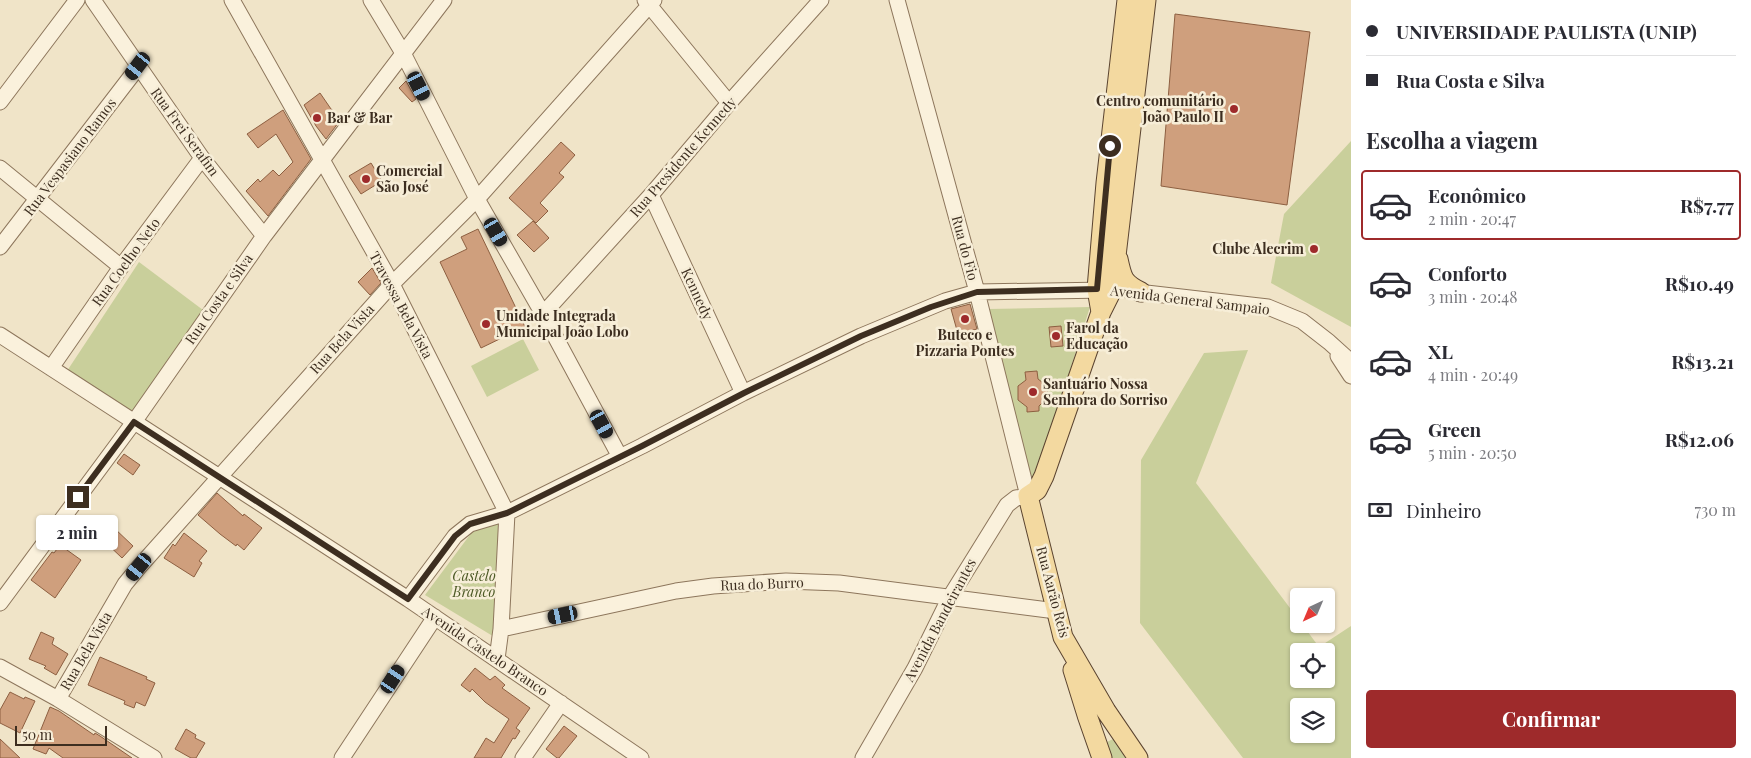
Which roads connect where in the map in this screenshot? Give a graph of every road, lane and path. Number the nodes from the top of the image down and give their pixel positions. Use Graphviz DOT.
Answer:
graph roads {
  1 [pos="77,0"];
  2 [pos="93,0"];
  3 [pos="232,0"];
  4 [pos="371,0"];
  5 [pos="444,0"];
  6 [pos="821,0"];
  7 [pos="897,0"];
  8 [pos="1127,0"];
  9 [pos="1146,0"];
  10 [pos="649,2"];
  11 [pos="403,53"];
  12 [pos="138,66"];
  13 [pos="0,102"];
  14 [pos="729,103"];
  15 [pos="202,158"];
  16 [pos="323,161"];
  17 [pos="0,168"];
  18 [pos="652,195"];
  19 [pos="38,199"];
  20 [pos="477,199"];
  21 [pos="264,236"];
  22 [pos="0,248"];
  23 [pos="1117,251"];
  24 [pos="121,267"];
  25 [pos="392,284"];
  26 [pos="1104,290"];
  27 [pos="977,292"];
  28 [pos="1142,292"];
  29 [pos="543,314"];
  30 [pos="0,334"];
  31 [pos="1329,342"];
  32 [pos="1351,362"];
  33 [pos="51,368"];
  34 [pos="1351,376"];
  35 [pos="744,393"];
  36 [pos="134,422"];
  37 [pos="620,457"];
  38 [pos="219,476"];
  39 [pos="1028,496"];
  40 [pos="507,513"];
  41 [pos="950,597"];
  42 [pos="408,599"];
  43 [pos="0,603"];
  44 [pos="1056,611"];
  45 [pos="434,617"];
  46 [pos="501,629"];
  47 [pos="1063,637"];
  48 [pos="497,659"];
  49 [pos="0,667"];
  50 [pos="58,699"];
  51 [pos="561,703"];
  52 [pos="154,758"];
  53 [pos="342,758"];
  54 [pos="523,758"];
  55 [pos="641,758"];
  56 [pos="863,758"];
  57 [pos="1102,758"];
  58 [pos="1138,758"];
  1 -- 13 [label="street"];
  2 -- 12 [label="street, Rua Frei Serafim"];
  3 -- 16 [label="street, Travessa Bela Vista"];
  4 -- 11 [label="street"];
  5 -- 11 [label="street, Rua Costa e Silva"];
  6 -- 14 [label="street, Rua Presidente Kennedy"];
  7 -- 27 [label="street, Rua do Fio"];
  8 -- 26 [label="main road"];
  9 -- 23 [label="main road"];
  10 -- 14 [label="street"];
  10 -- 20 [label="street, Rua Bela Vista"];
  11 -- 16 [label="street, Rua Costa e Silva"];
  11 -- 20 [label="street"];
  12 -- 15 [label="street, Rua Frei Serafim"];
  12 -- 19 [label="street, Rua Vespasiano Ramos"];
  14 -- 18 [label="street, Rua Presidente Kennedy"];
  15 -- 21 [label="street, Rua Frei Serafim"];
  15 -- 24 [label="street, Rua Coelho Neto"];
  16 -- 21 [label="street, Rua Costa e Silva"];
  16 -- 25 [label="street, Travessa Bela Vista"];
  17 -- 19 [label="street"];
  18 -- 29 [label="street, Rua Presidente Kennedy"];
  18 -- 35 [label="street, Kennedy"];
  19 -- 22 [label="street, Rua Vespasiano Ramos"];
  19 -- 24 [label="street"];
  20 -- 25 [label="street, Rua Bela Vista"];
  20 -- 29 [label="street"];
  21 -- 36 [label="street, Rua Costa e Silva"];
  23 -- 26 [label="main road"];
  23 -- 28 [label="main road"];
  24 -- 33 [label="street, Rua Coelho Neto"];
  25 -- 38 [label="street, Rua Bela Vista"];
  25 -- 40 [label="street, Travessa Bela Vista"];
  26 -- 27 [label="street, Avenida General Sampaio"];
  26 -- 28 [label="street, Avenida General Sampaio"];
  26 -- 39 [label="main road"];
  27 -- 35 [label="street, Avenida General Sampaio"];
  27 -- 39 [label="street, Rua do Fio"];
  28 -- 31 [label="street, Avenida General Sampaio"];
  29 -- 37 [label="street"];
  30 -- 33 [label="street, Avenida Castelo Branco"];
  31 -- 32 [label="street, Avenida General Sampaio"];
  31 -- 34 [label="street, Avenida General Sampaio"];
  33 -- 36 [label="street, Avenida Castelo Branco"];
  35 -- 37 [label="street, Avenida General Sampaio"];
  36 -- 38 [label="street, Avenida Castelo Branco"];
  36 -- 43 [label="street, Rua Costa e Silva"];
  37 -- 40 [label="street, Avenida General Sampaio"];
  38 -- 42 [label="street, Avenida Castelo Branco"];
  38 -- 50 [label="street, Rua Bela Vista"];
  39 -- 41 [label="street, Avenida Bandeirantes"];
  39 -- 44 [label="main road, Rua Aarão Reis"];
  40 -- 42 [label="street, Avenida General Sampaio"];
  40 -- 46 [label="street, Travessa Bela Vista"];
  41 -- 44 [label="street, Rua do Burro"];
  41 -- 46 [label="street, Rua do Burro"];
  41 -- 56 [label="street, Avenida Bandeirantes"];
  42 -- 45 [label="street, Avenida Castelo Branco"];
  44 -- 47 [label="main road, Rua Aarão Reis"];
  45 -- 48 [label="street, Avenida Castelo Branco"];
  45 -- 53 [label="street"];
  46 -- 48 [label="street"];
  47 -- 57 [label="main road"];
  47 -- 58 [label="main road, Rua Aarão Reis"];
  48 -- 51 [label="street, Avenida Castelo Branco"];
  49 -- 50 [label="street"];
  50 -- 52 [label="street"];
  51 -- 54 [label="street"];
  51 -- 55 [label="street, Avenida Castelo Branco"];
}
